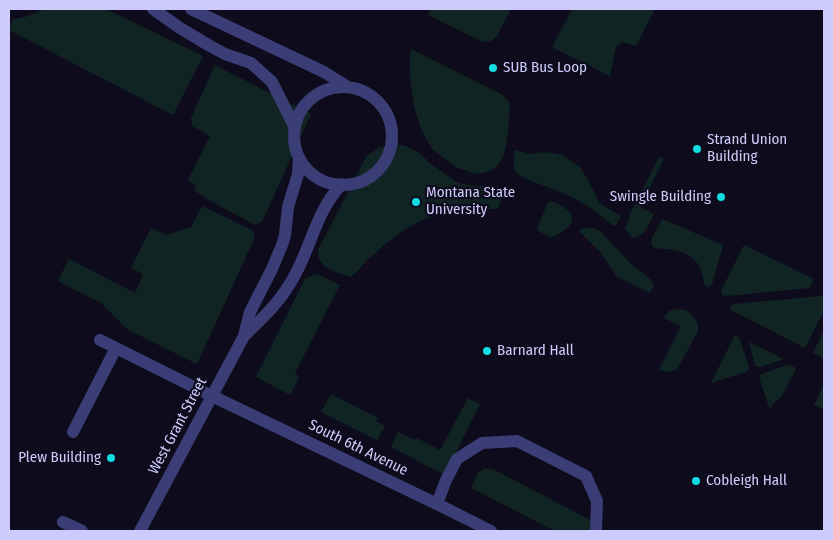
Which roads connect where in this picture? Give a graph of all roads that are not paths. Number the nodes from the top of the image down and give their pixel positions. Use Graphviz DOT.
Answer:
graph roads {
  1 [pos="153,9"];
  2 [pos="191,9"];
  3 [pos="348,87"];
  4 [pos="295,128"];
  5 [pos="299,157"];
  6 [pos="342,184"];
  7 [pos="244,336"];
  8 [pos="100,340"];
  9 [pos="116,348"];
  10 [pos="212,396"];
  11 [pos="73,432"];
  12 [pos="437,504"];
  13 [pos="63,522"];
  14 [pos="82,531"];
  15 [pos="140,531"];
  16 [pos="491,531"];
  17 [pos="596,531"];
  1 -- 4 [label="street"];
  2 -- 3 [label="street"];
  3 -- 4 [label="street"];
  3 -- 6 [label="street"];
  4 -- 5 [label="street"];
  5 -- 6 [label="street"];
  5 -- 7 [label="street, West Grant Street"];
  6 -- 7 [label="street, West Grant Street"];
  7 -- 10 [label="street, West Grant Street"];
  8 -- 9 [label="street, South 6th Avenue"];
  9 -- 10 [label="street, South 6th Avenue"];
  9 -- 11 [label="street"];
  10 -- 12 [label="street, South 6th Avenue"];
  10 -- 15 [label="street, West Grant Street"];
  12 -- 16 [label="street, South 6th Avenue"];
  12 -- 17 [label="street"];
  13 -- 14 [label="street"];
}
